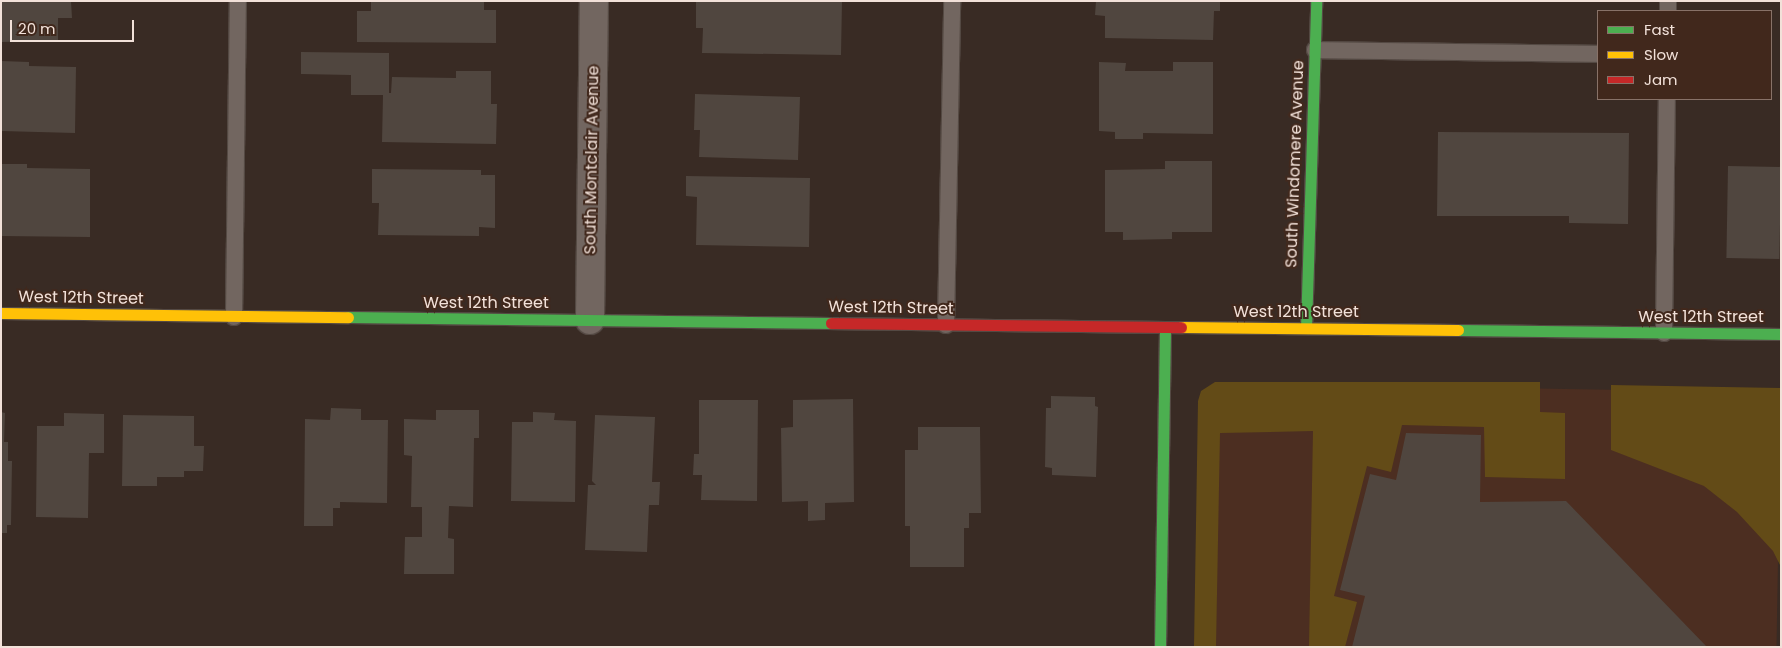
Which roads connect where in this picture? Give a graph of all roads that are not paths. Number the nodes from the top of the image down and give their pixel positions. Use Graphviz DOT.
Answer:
graph roads {
  1 [pos="238,1"];
  2 [pos="594,1"];
  3 [pos="952,1"];
  4 [pos="1316,1"];
  5 [pos="1315,50"];
  6 [pos="1597,54"];
  7 [pos="1667,100"];
  8 [pos="1,313"];
  9 [pos="234,317"];
  10 [pos="590,320"];
  11 [pos="946,324"];
  12 [pos="1164,328"];
  13 [pos="1306,328"];
  14 [pos="1664,334"];
  15 [pos="1781,334"];
  16 [pos="1160,647"];
  1 -- 9 [label="lane"];
  2 -- 10 [label="street, South Montclair Avenue"];
  3 -- 11 [label="lane"];
  4 -- 5 [label="street, South Windomere Avenue"];
  5 -- 6 [label="lane"];
  5 -- 13 [label="street, South Windomere Avenue"];
  7 -- 14 [label="lane"];
  8 -- 9 [label="street, West 12th Street"];
  9 -- 10 [label="street, West 12th Street"];
  10 -- 11 [label="street, West 12th Street"];
  11 -- 12 [label="street, West 12th Street"];
  12 -- 13 [label="street, West 12th Street"];
  12 -- 16 [label="street"];
  13 -- 14 [label="street, West 12th Street"];
  14 -- 15 [label="street, West 12th Street"];
}
